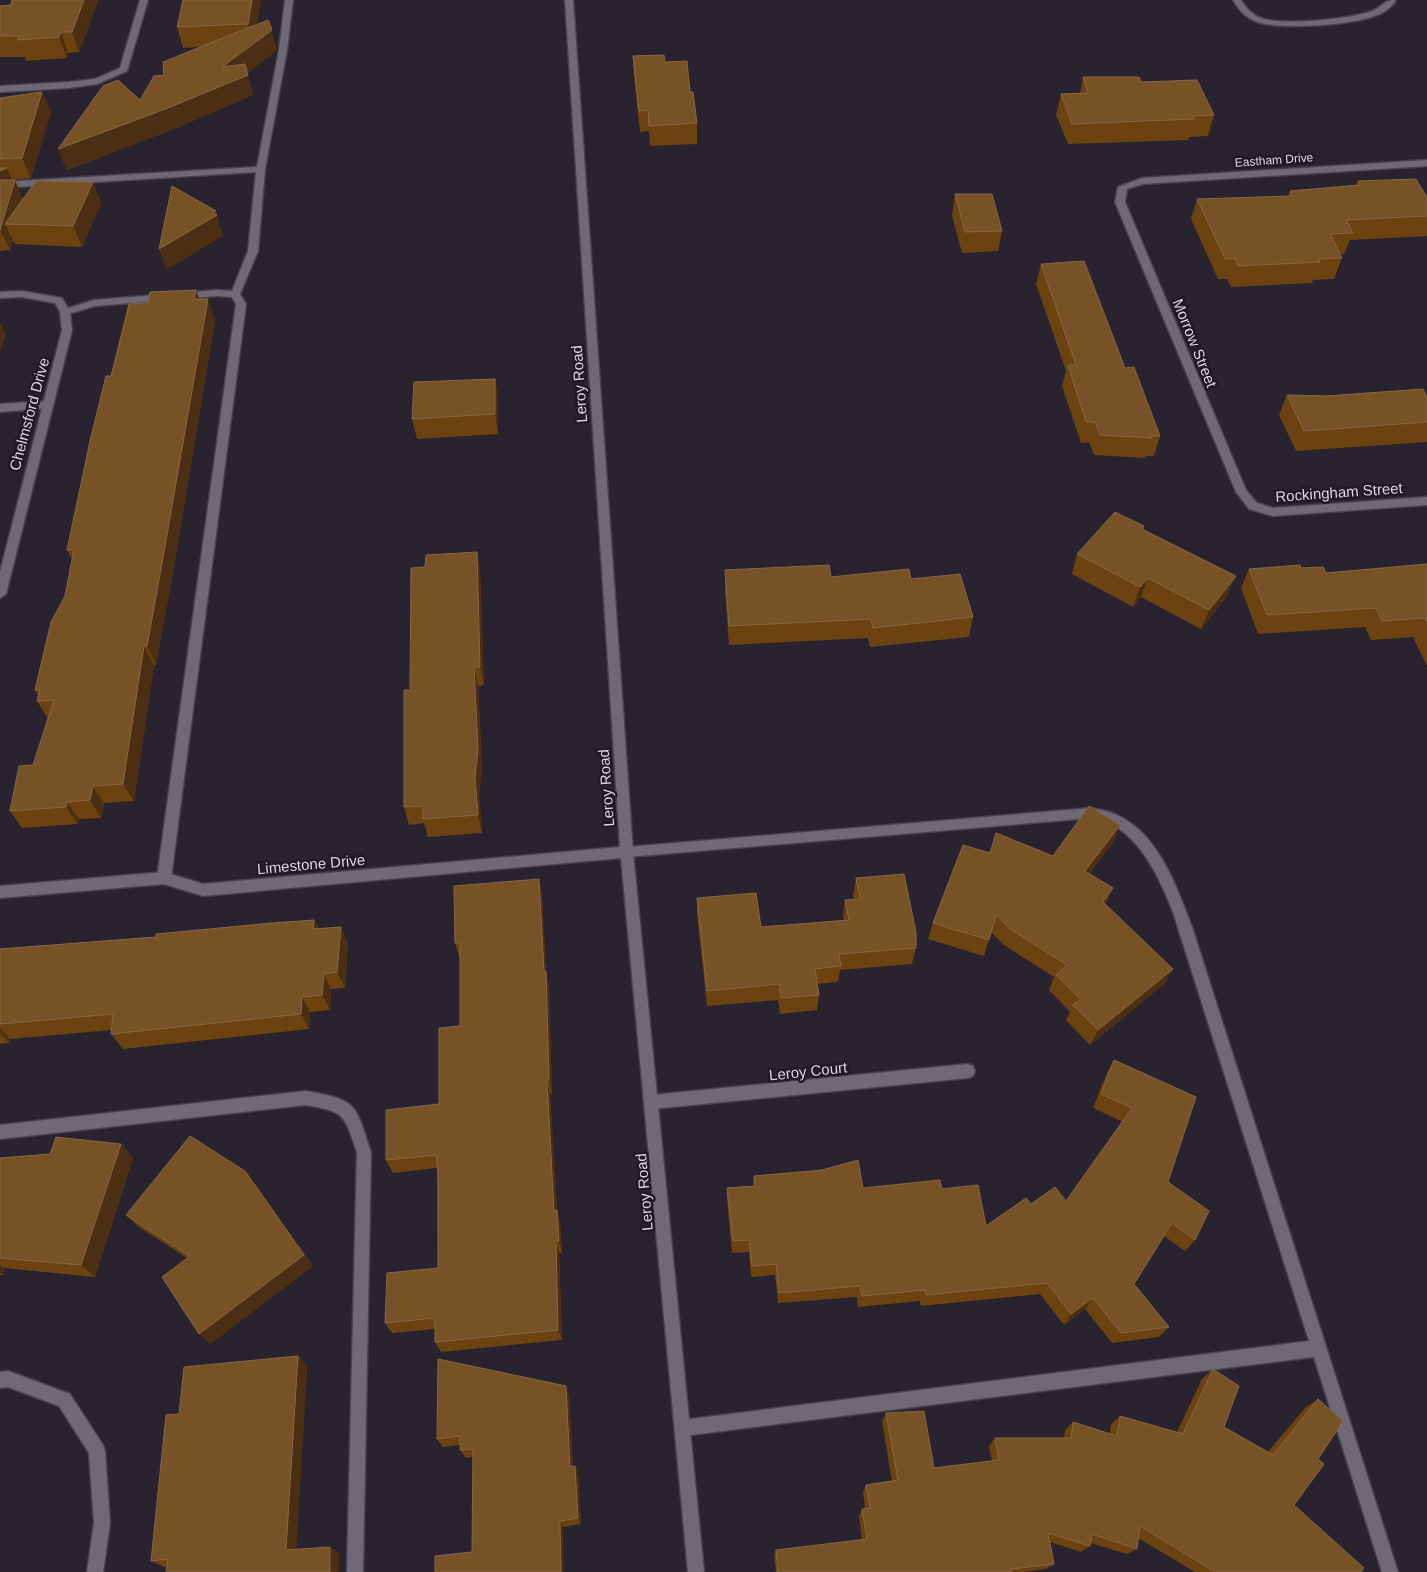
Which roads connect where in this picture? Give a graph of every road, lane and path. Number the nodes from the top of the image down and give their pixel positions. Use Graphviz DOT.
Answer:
graph roads {
  1 [pos="144,0"];
  2 [pos="289,0"];
  3 [pos="569,0"];
  4 [pos="1237,0"];
  5 [pos="1391,0"];
  6 [pos="0,90"];
  7 [pos="1427,163"];
  8 [pos="261,169"];
  9 [pos="0,185"];
  10 [pos="1123,187"];
  11 [pos="235,294"];
  12 [pos="0,295"];
  13 [pos="65,312"];
  14 [pos="47,405"];
  15 [pos="0,408"];
  16 [pos="1427,501"];
  17 [pos="1253,506"];
  18 [pos="5,547"];
  19 [pos="0,594"];
  20 [pos="626,852"];
  21 [pos="164,878"];
  22 [pos="0,892"];
  23 [pos="968,1072"];
  24 [pos="652,1102"];
  25 [pos="0,1132"];
  26 [pos="1319,1348"];
  27 [pos="0,1380"];
  28 [pos="682,1428"];
  29 [pos="96,1572"];
  30 [pos="355,1572"];
  31 [pos="696,1572"];
  32 [pos="1390,1572"];
  1 -- 6 [label="street"];
  2 -- 8 [label="street"];
  3 -- 20 [label="street, Leroy Road"];
  4 -- 5 [label="street"];
  7 -- 10 [label="street, Eastham Drive"];
  8 -- 9 [label="street"];
  8 -- 11 [label="street"];
  10 -- 17 [label="street, Morrow Street"];
  11 -- 13 [label="street"];
  11 -- 21 [label="street"];
  12 -- 13 [label="street"];
  13 -- 14 [label="street, Chelmsford Drive"];
  14 -- 15 [label="street"];
  14 -- 18 [label="street, Chelmsford Drive"];
  16 -- 17 [label="street, Rockingham Street"];
  18 -- 19 [label="street, Chelmsford Drive"];
  20 -- 21 [label="street, Limestone Drive"];
  20 -- 24 [label="street, Leroy Road"];
  20 -- 26 [label="street, Limestone Drive"];
  21 -- 22 [label="street, Limestone Drive"];
  23 -- 24 [label="street, Leroy Court"];
  24 -- 28 [label="street, Leroy Road"];
  25 -- 30 [label="street"];
  26 -- 28 [label="street"];
  26 -- 32 [label="street, Limestone Drive"];
  27 -- 29 [label="street"];
  28 -- 31 [label="street, Leroy Road"];
}
